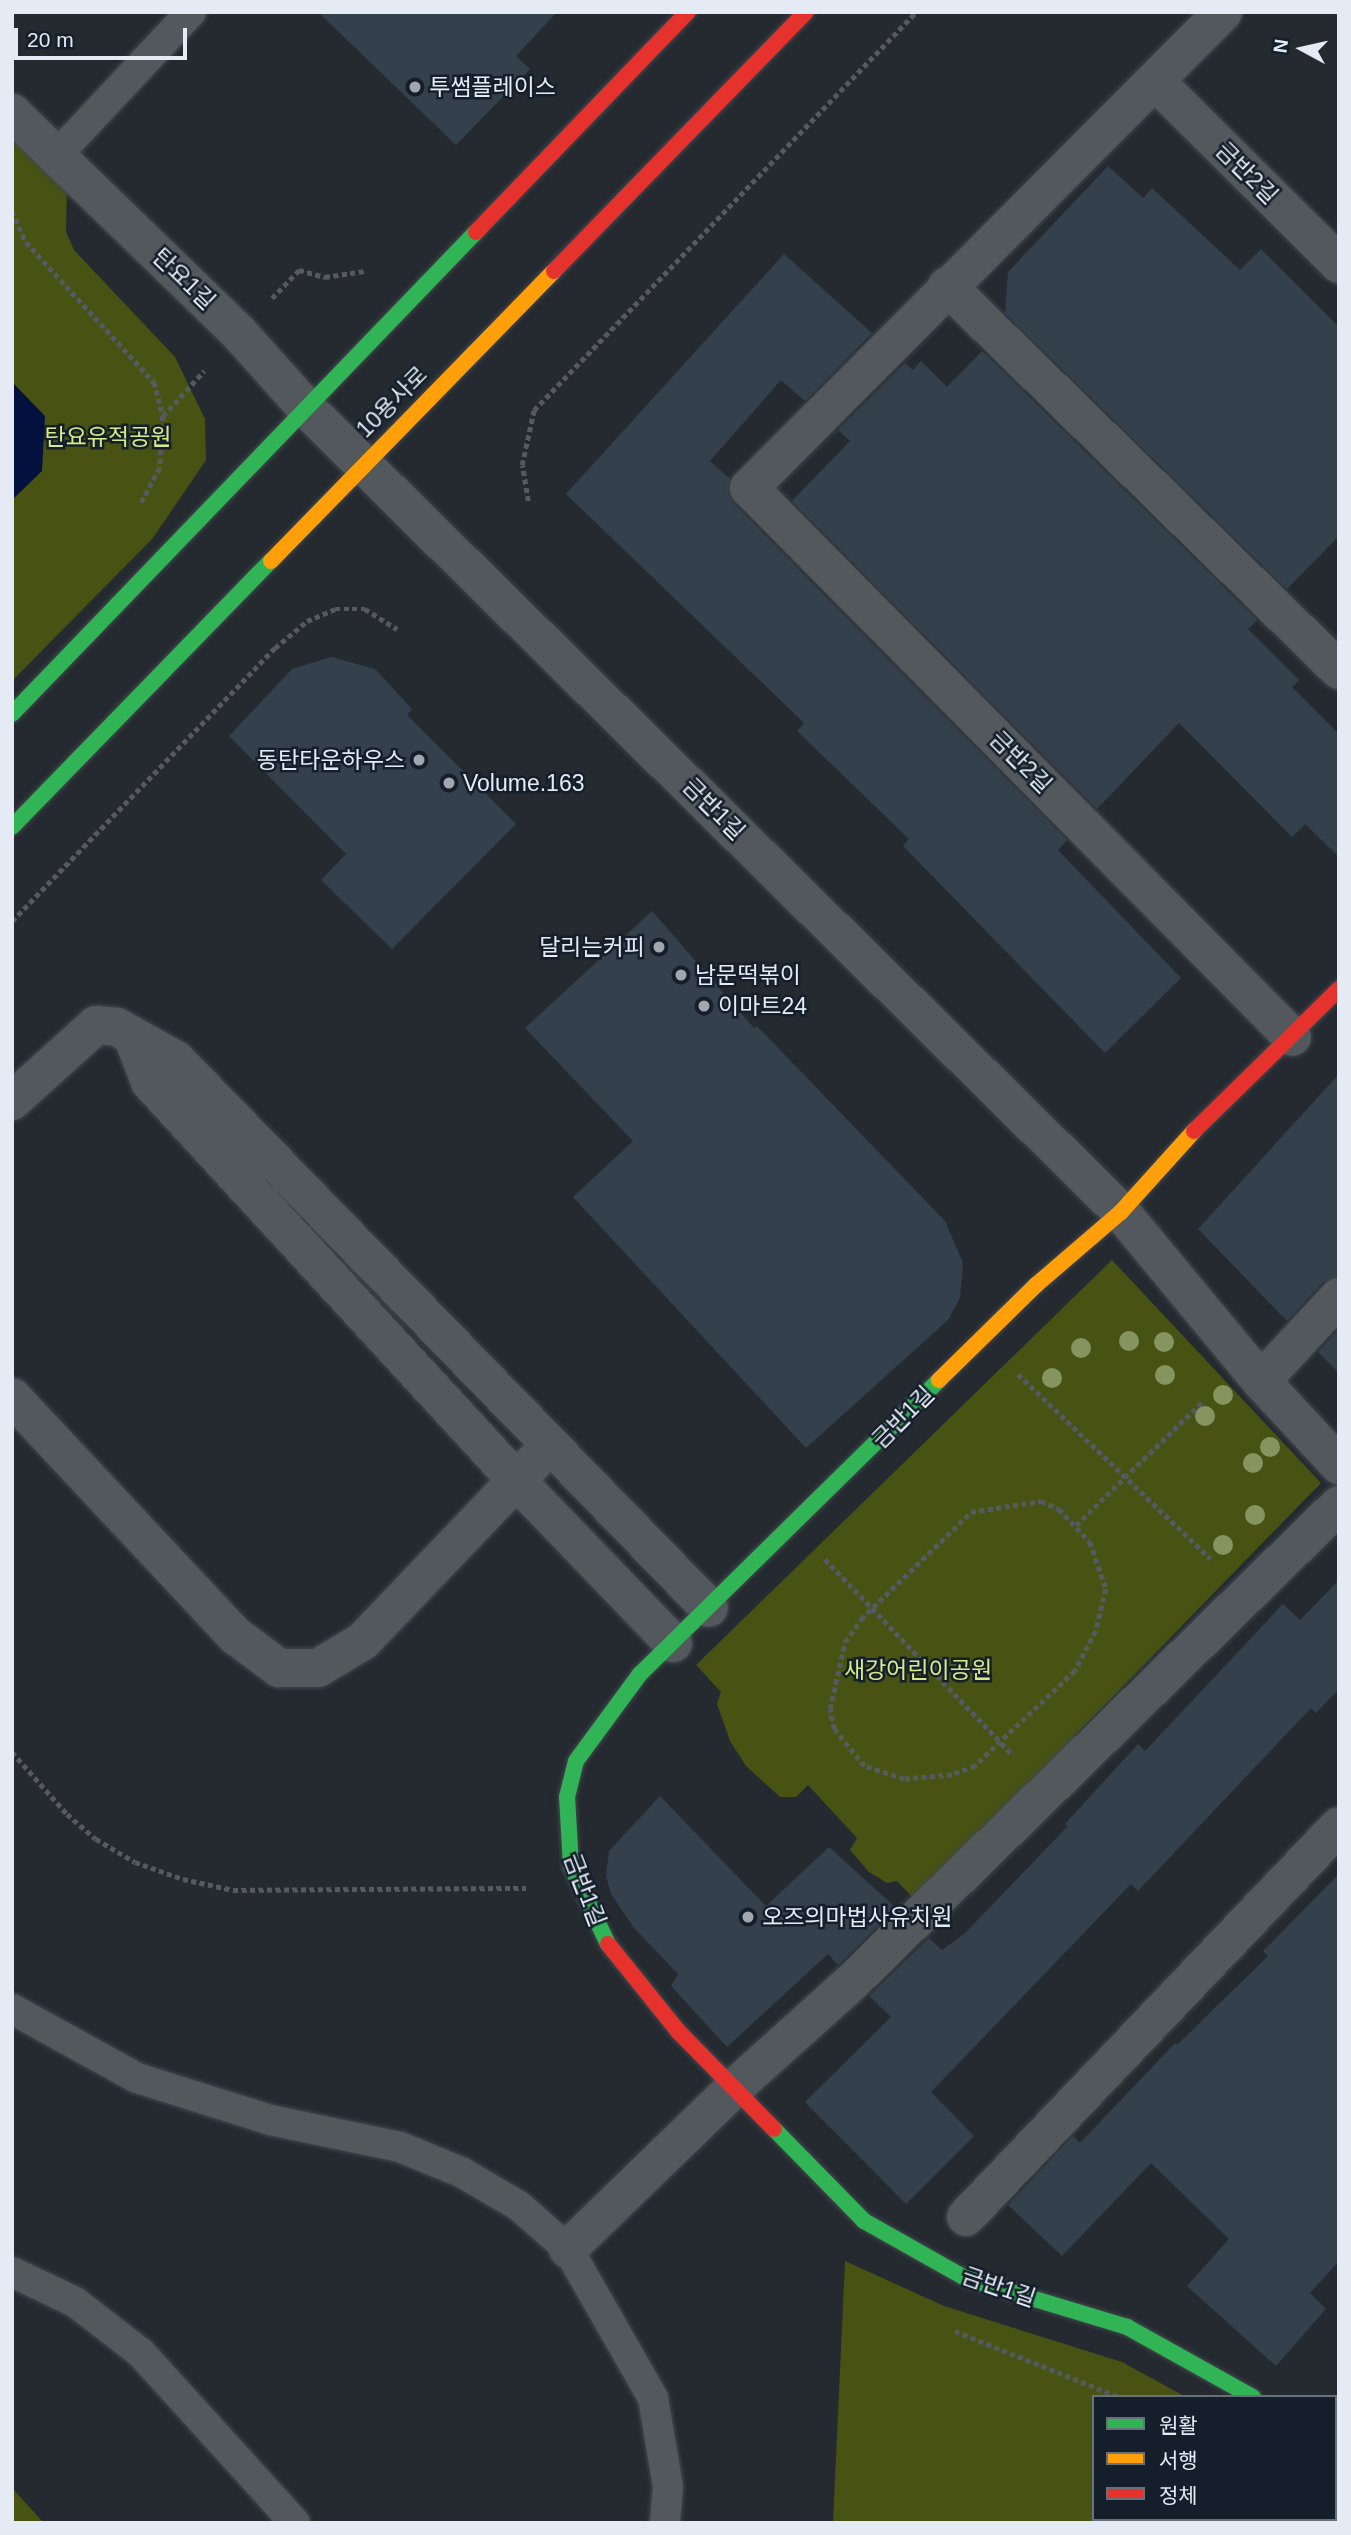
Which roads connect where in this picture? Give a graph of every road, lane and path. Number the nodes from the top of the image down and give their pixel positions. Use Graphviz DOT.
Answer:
graph roads {
  1 [pos="191,12"];
  2 [pos="688,12"];
  3 [pos="806,12"];
  4 [pos="916,12"];
  5 [pos="1223,12"];
  6 [pos="1155,81"];
  7 [pos="12,113"];
  8 [pos="57,155"];
  9 [pos="12,211"];
  10 [pos="1339,264"];
  11 [pos="947,286"];
  12 [pos="306,408"];
  13 [pos="363,464"];
  14 [pos="528,501"];
  15 [pos="138,508"];
  16 [pos="397,628"];
  17 [pos="1339,670"];
  18 [pos="12,714"];
  19 [pos="12,827"];
  20 [pos="12,921"];
  21 [pos="1339,989"];
  22 [pos="1292,1037"];
  23 [pos="134,1040"];
  24 [pos="12,1101"];
  25 [pos="1121,1212"];
  26 [pos="1339,1297"];
  27 [pos="1009,1366"];
  28 [pos="1261,1381"];
  29 [pos="12,1397"];
  30 [pos="1202,1402"];
  31 [pos="550,1446"];
  32 [pos="1339,1465"];
  33 [pos="1126,1475"];
  34 [pos="517,1481"];
  35 [pos="1339,1505"];
  36 [pos="1076,1525"];
  37 [pos="818,1552"];
  38 [pos="1217,1564"];
  39 [pos="873,1607"];
  40 [pos="709,1608"];
  41 [pos="673,1643"];
  42 [pos="1000,1742"];
  43 [pos="12,1752"];
  44 [pos="1339,1826"];
  45 [pos="531,1888"];
  46 [pos="12,2009"];
  47 [pos="733,2089"];
  48 [pos="966,2217"];
  49 [pos="568,2249"];
  50 [pos="12,2272"];
  51 [pos="1249,2395"];
  52 [pos="296,2523"];
  53 [pos="666,2523"];
  1 -- 8 [label="lane"];
  2 -- 12 [label="street"];
  3 -- 13 [label="street, 10용사로"];
  4 -- 14 [label="path"];
  5 -- 6 [label="street"];
  6 -- 10 [label="street, 금반2길"];
  6 -- 11 [label="street"];
  7 -- 8 [label="street, 탄요1길"];
  8 -- 12 [label="street, 탄요1길"];
  9 -- 15 [label="path"];
  11 -- 17 [label="street"];
  11 -- 22 [label="street, 금반2길"];
  12 -- 13 [label="street, 금반1길"];
  12 -- 18 [label="street"];
  13 -- 19 [label="street, 10용사로"];
  13 -- 25 [label="street, 금반1길"];
  16 -- 20 [label="path"];
  21 -- 22 [label="street"];
  22 -- 25 [label="street"];
  23 -- 24 [label="street"];
  23 -- 31 [label="street"];
  23 -- 34 [label="street"];
  25 -- 28 [label="street, 금반1길"];
  25 -- 40 [label="street, 금반1길"];
  26 -- 28 [label="street"];
  27 -- 33 [label="path"];
  28 -- 32 [label="street, 금반1길"];
  29 -- 34 [label="street"];
  30 -- 33 [label="path"];
  31 -- 34 [label="street"];
  31 -- 40 [label="street"];
  33 -- 36 [label="path"];
  33 -- 38 [label="path"];
  34 -- 41 [label="street"];
  35 -- 47 [label="street"];
  36 -- 39 [label="path"];
  36 -- 42 [label="path"];
  37 -- 39 [label="path"];
  39 -- 42 [label="path"];
  39 -- 42 [label="path"];
  40 -- 41 [label="street, 금반1길"];
  41 -- 47 [label="street, 금반1길"];
  43 -- 45 [label="path"];
  44 -- 48 [label="street"];
  46 -- 49 [label="lane"];
  47 -- 49 [label="street"];
  47 -- 51 [label="street, 금반1길"];
  49 -- 53 [label="lane"];
  50 -- 52 [label="lane"];
}
